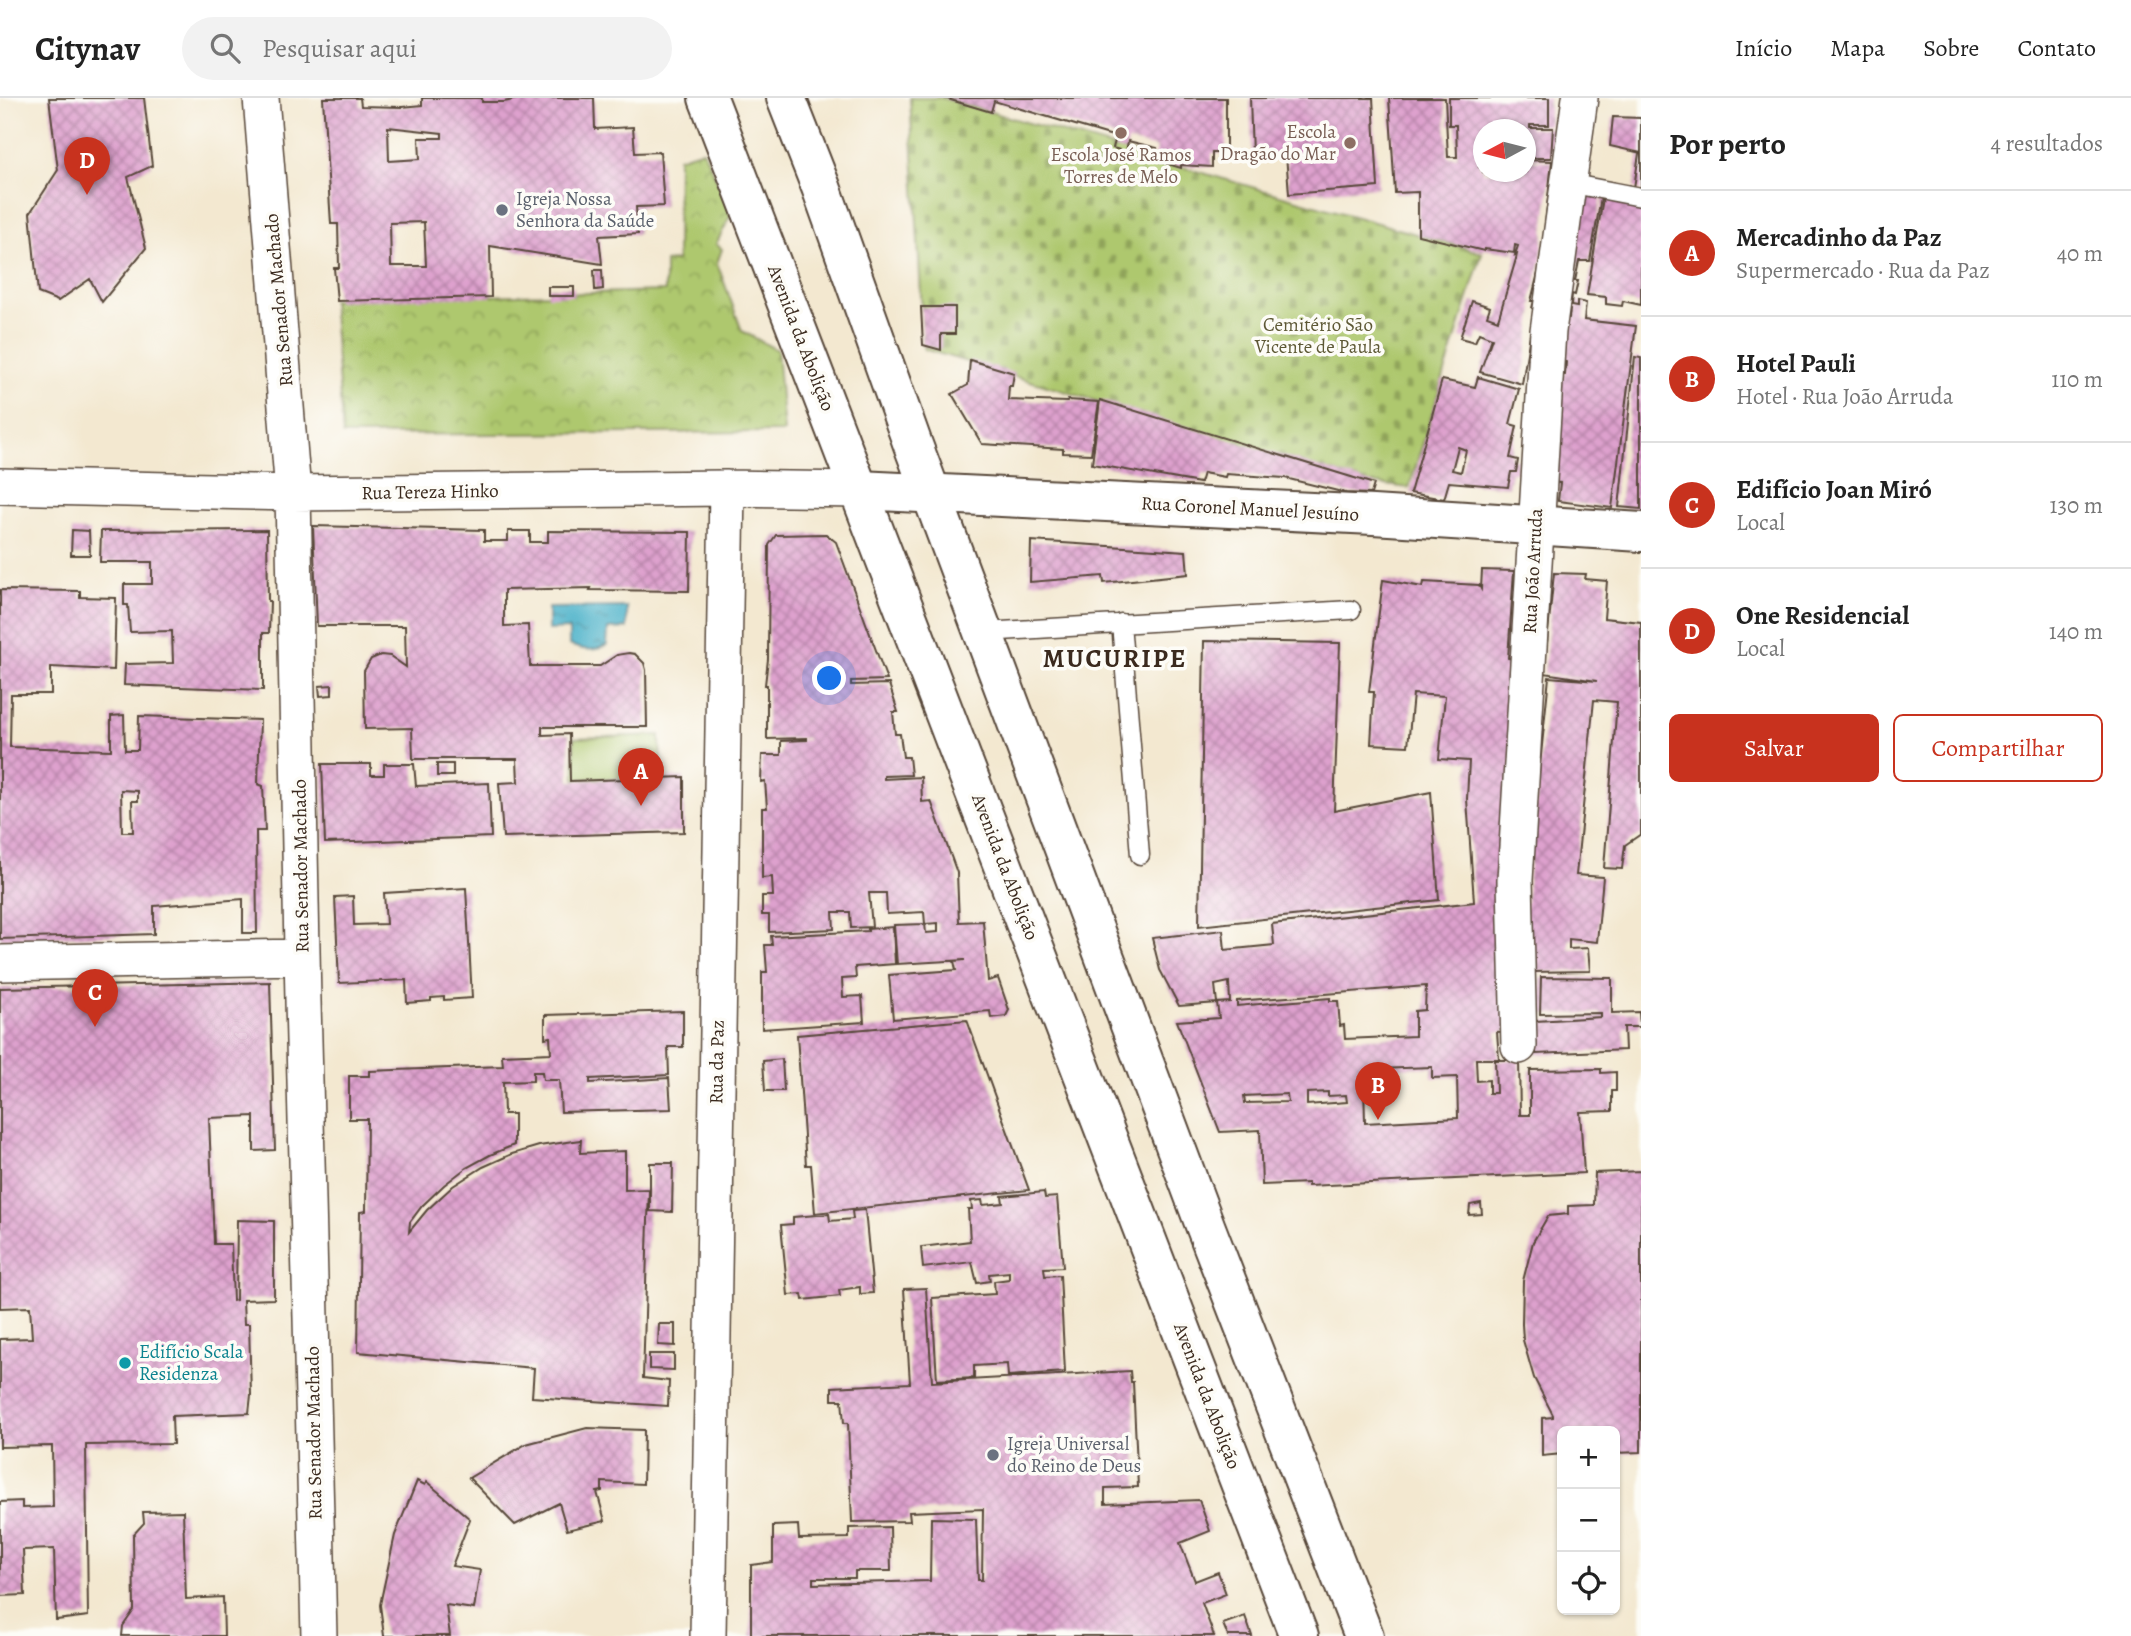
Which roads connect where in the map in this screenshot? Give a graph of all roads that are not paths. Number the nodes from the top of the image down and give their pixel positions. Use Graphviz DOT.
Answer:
graph roads {
  1 [pos="261,98"];
  2 [pos="708,98"];
  3 [pos="786,98"];
  4 [pos="1580,98"];
  5 [pos="1568,183"];
  6 [pos="1641,197"];
  7 [pos="0,486"];
  8 [pos="727,488"];
  9 [pos="859,490"];
  10 [pos="293,493"];
  11 [pos="932,494"];
  12 [pos="1536,525"];
  13 [pos="1641,532"];
  14 [pos="1351,610"];
  15 [pos="1121,623"];
  16 [pos="985,632"];
  17 [pos="1140,855"];
  18 [pos="302,957"];
  19 [pos="0,963"];
  20 [pos="1519,1046"];
  21 [pos="1152,1084"];
  22 [pos="1094,1105"];
  23 [pos="319,1636"];
  24 [pos="708,1636"];
  25 [pos="1299,1636"];
  26 [pos="1364,1636"];
  1 -- 10 [label="street, Rua Senador Machado"];
  2 -- 9 [label="main road, Avenida da Abolição"];
  3 -- 11 [label="main road"];
  4 -- 5 [label="street, Rua João Arruda"];
  5 -- 6 [label="lane"];
  5 -- 12 [label="street, Rua João Arruda"];
  7 -- 10 [label="street, Rua Tereza Hinko"];
  8 -- 9 [label="street, Rua Tereza Hinko"];
  8 -- 10 [label="street, Rua Tereza Hinko"];
  8 -- 24 [label="street, Rua da Paz"];
  9 -- 11 [label="main road, Rua Coronel Manuel Jesuíno"];
  9 -- 22 [label="main road, Avenida da Abolição"];
  10 -- 18 [label="street, Rua Senador Machado"];
  11 -- 12 [label="main road, Rua Coronel Manuel Jesuíno"];
  11 -- 16 [label="main road"];
  12 -- 13 [label="main road, Rua Coronel Manuel Jesuíno"];
  12 -- 20 [label="street, Rua João Arruda"];
  14 -- 15 [label="lane"];
  15 -- 16 [label="lane"];
  15 -- 17 [label="lane"];
  16 -- 21 [label="main road"];
  18 -- 19 [label="street"];
  18 -- 23 [label="street, Rua Senador Machado"];
  21 -- 22 [label="main road"];
  21 -- 26 [label="main road"];
  22 -- 25 [label="main road, Avenida da Abolição"];
}
